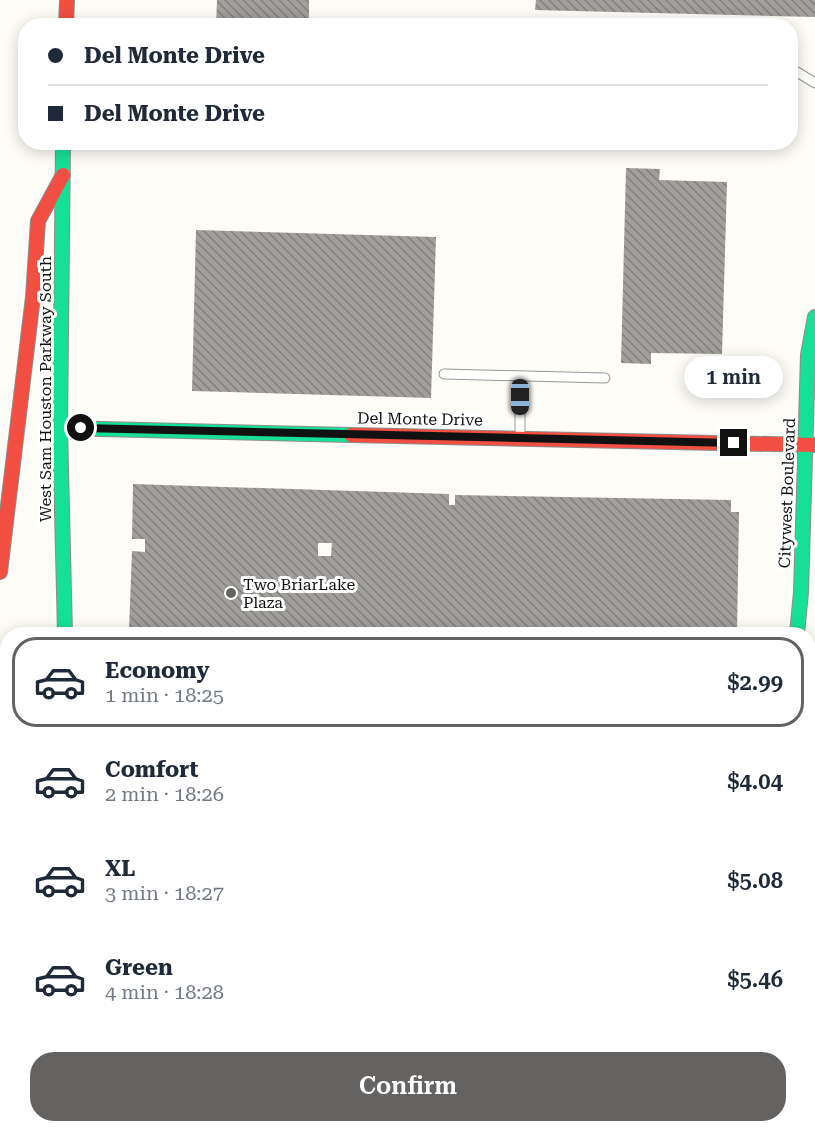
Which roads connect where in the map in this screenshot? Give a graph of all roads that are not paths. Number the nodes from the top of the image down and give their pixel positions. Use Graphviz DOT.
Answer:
graph roads {
  1 [pos="67,0"];
  2 [pos="66,18"];
  3 [pos="798,73"];
  4 [pos="815,83"];
  5 [pos="63,150"];
  6 [pos="63,176"];
  7 [pos="815,317"];
  8 [pos="444,374"];
  9 [pos="520,376"];
  10 [pos="605,378"];
  11 [pos="60,428"];
  12 [pos="520,438"];
  13 [pos="810,445"];
  14 [pos="0,572"];
  15 [pos="64,627"];
  16 [pos="798,627"];
  1 -- 2 [label="main road"];
  3 -- 4 [label="lane"];
  5 -- 6 [label="main road, West Sam Houston Parkway South"];
  6 -- 11 [label="main road, West Sam Houston Parkway South"];
  6 -- 14 [label="main road"];
  7 -- 13 [label="main road, Citywest Boulevard"];
  8 -- 9 [label="lane"];
  9 -- 10 [label="lane"];
  9 -- 12 [label="lane"];
  11 -- 12 [label="main road, Del Monte Drive"];
  11 -- 15 [label="main road, West Sam Houston Parkway South"];
  12 -- 13 [label="main road, Del Monte Drive"];
  13 -- 16 [label="main road, Citywest Boulevard"];
}
